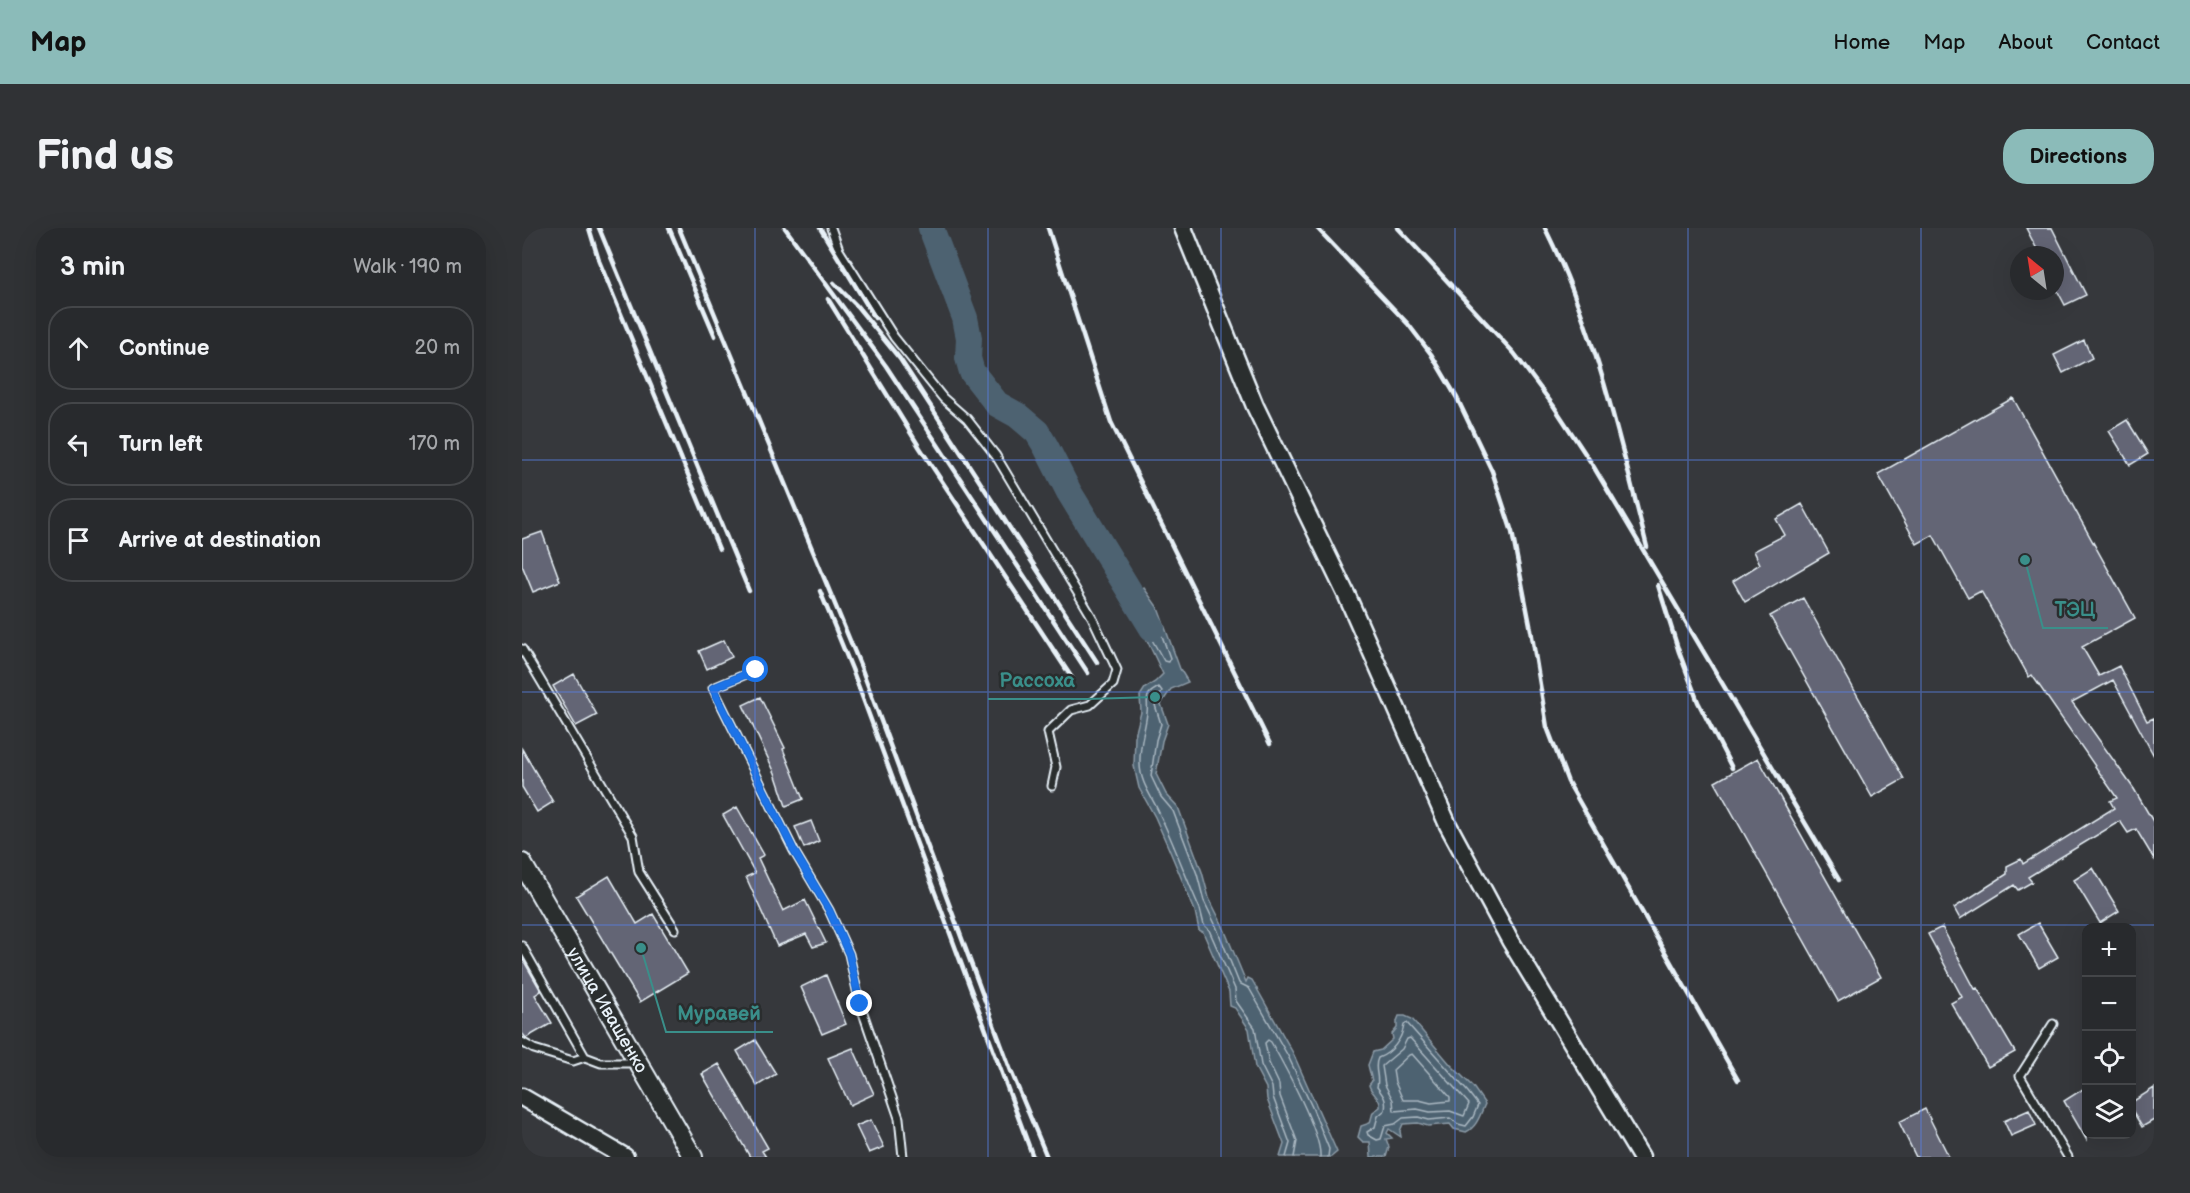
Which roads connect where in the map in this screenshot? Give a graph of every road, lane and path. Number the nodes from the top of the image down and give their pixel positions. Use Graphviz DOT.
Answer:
graph roads {
  1 [pos="831,228"];
  2 [pos="1183,228"];
  3 [pos="522,649"];
  4 [pos="756,670"];
  5 [pos="1052,786"];
  6 [pos="522,863"];
  7 [pos="675,929"];
  8 [pos="522,945"];
  9 [pos="2053,1024"];
  10 [pos="522,1042"];
  11 [pos="585,1057"];
  12 [pos="638,1063"];
  13 [pos="522,1097"];
  14 [pos="625,1157"];
  15 [pos="693,1157"];
  16 [pos="903,1157"];
  17 [pos="1641,1157"];
  18 [pos="2068,1157"];
  1 -- 5 [label="lane"];
  2 -- 17 [label="street"];
  3 -- 7 [label="lane"];
  4 -- 16 [label="lane"];
  6 -- 12 [label="main road, улица Иващенко"];
  8 -- 11 [label="lane"];
  9 -- 18 [label="lane"];
  10 -- 11 [label="lane"];
  11 -- 12 [label="lane"];
  12 -- 15 [label="main road, улица Иващенко"];
  13 -- 14 [label="street"];
}
